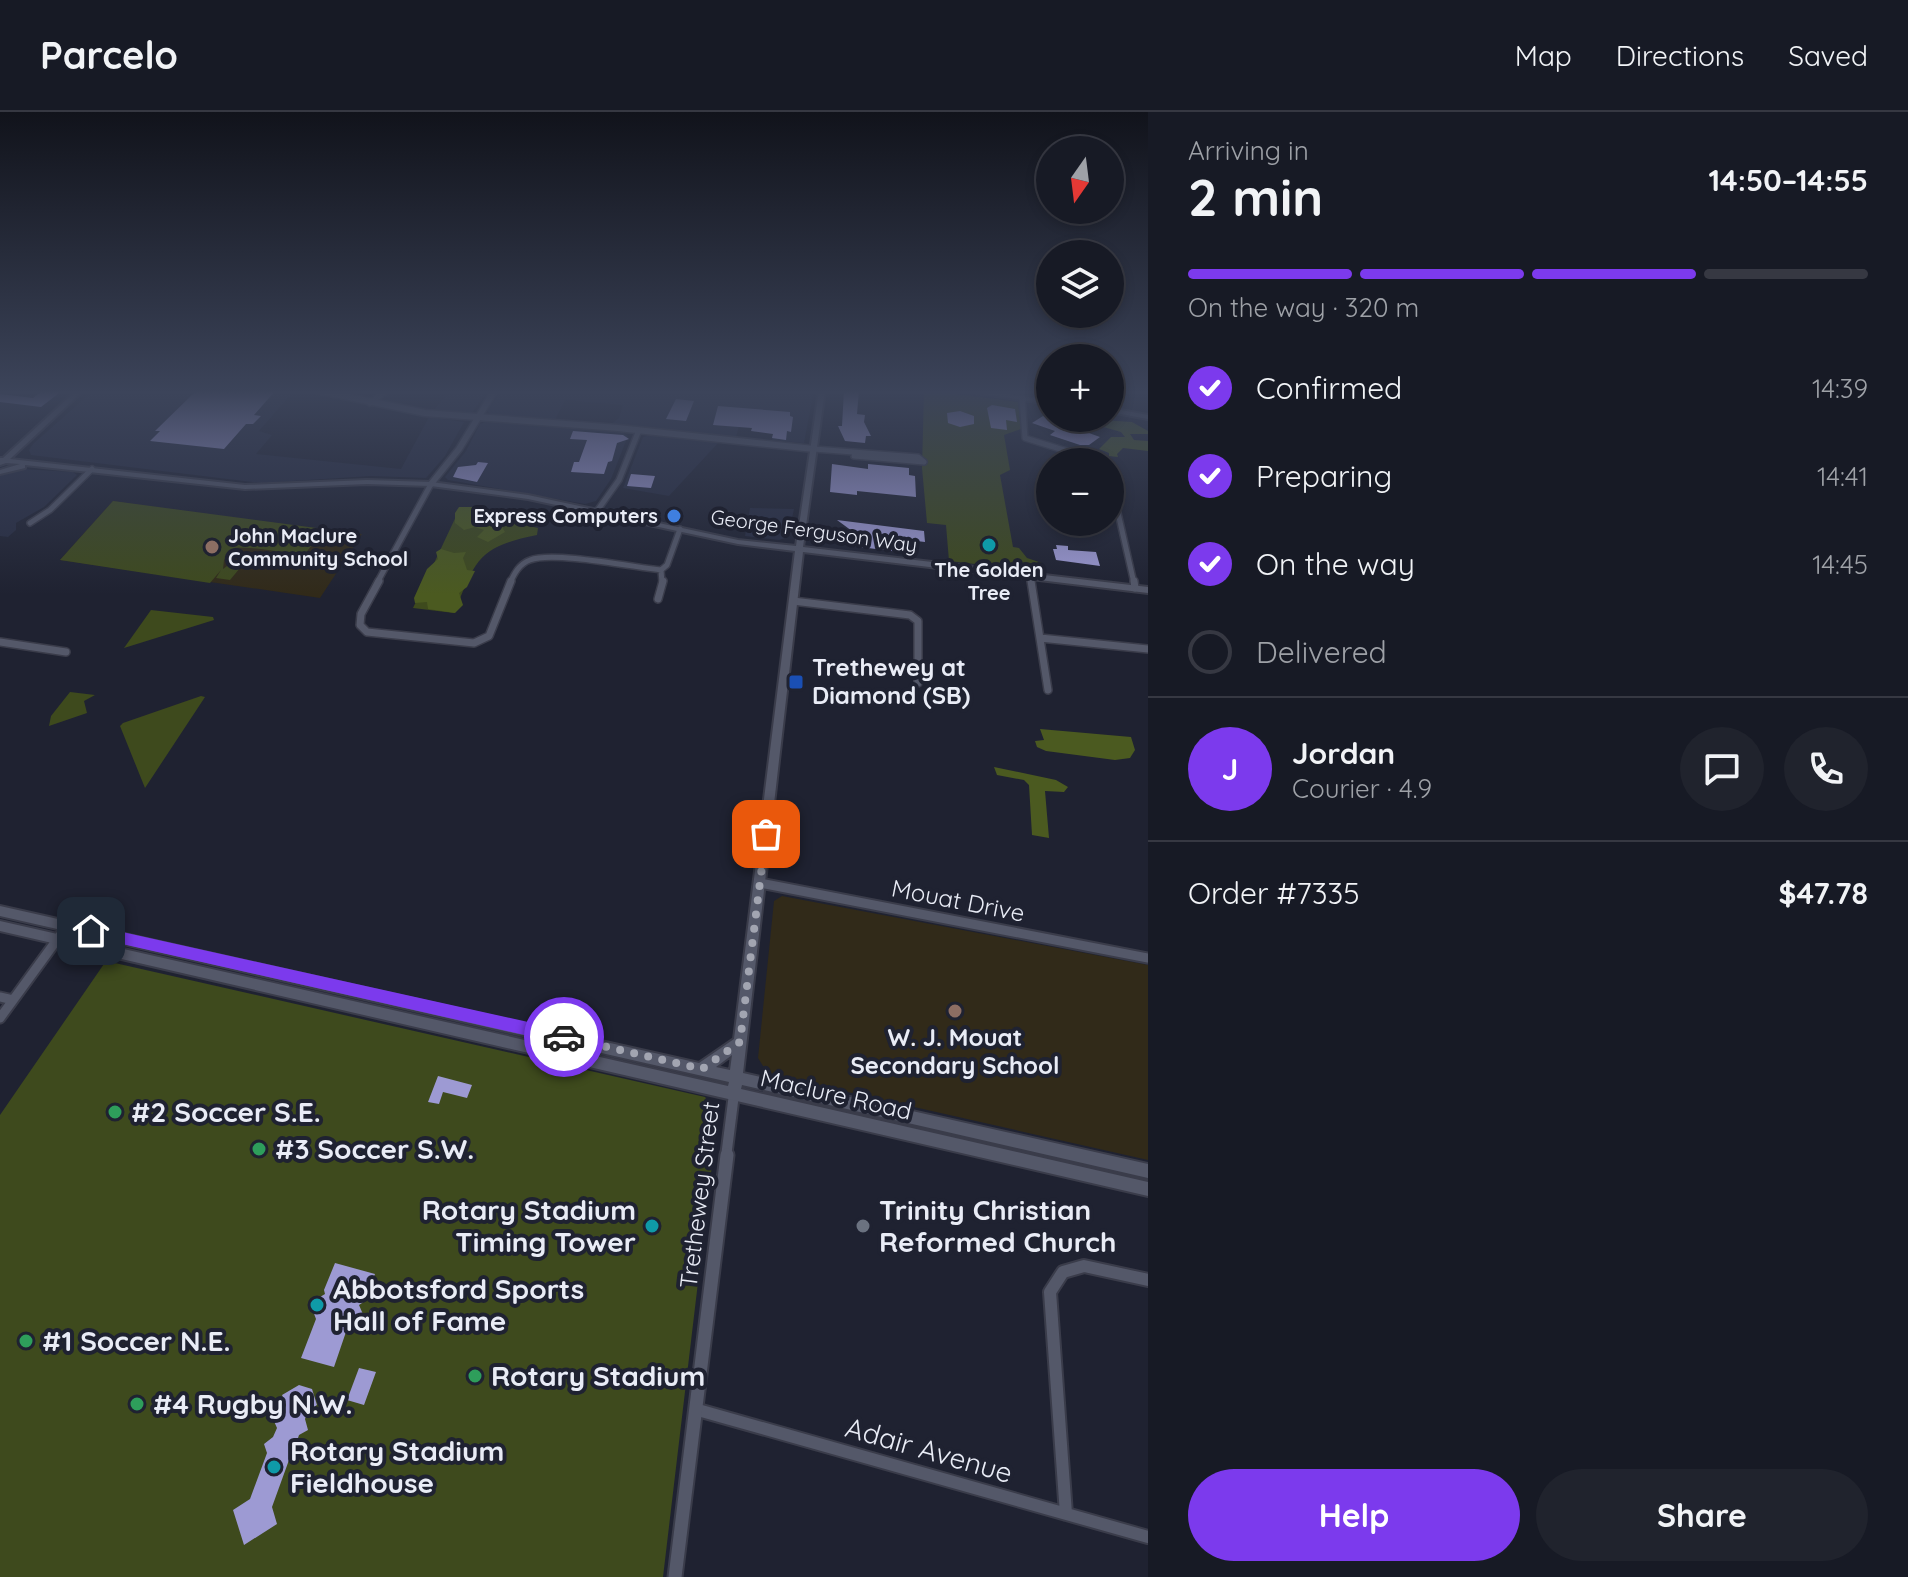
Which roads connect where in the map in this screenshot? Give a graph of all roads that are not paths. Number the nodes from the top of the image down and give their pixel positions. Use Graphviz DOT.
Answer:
graph roads {
  1 [pos="28,458"];
  2 [pos="452,458"];
  3 [pos="628,458"];
  4 [pos="813,458"];
  5 [pos="884,458"];
  6 [pos="920,458"];
  7 [pos="1,462"];
  8 [pos="36,463"];
  9 [pos="92,469"];
  10 [pos="0,472"];
  11 [pos="431,484"];
  12 [pos="597,511"];
  13 [pos="30,523"];
  14 [pos="680,529"];
  15 [pos="1123,536"];
  16 [pos="800,549"];
  17 [pos="661,570"];
  18 [pos="1030,576"];
  19 [pos="1135,588"];
  20 [pos="1148,590"];
  21 [pos="658,599"];
  22 [pos="793,601"];
  23 [pos="1040,638"];
  24 [pos="0,642"];
  25 [pos="1148,649"];
  26 [pos="66,652"];
  27 [pos="918,683"];
  28 [pos="1048,690"];
  29 [pos="760,883"];
  30 [pos="0,911"];
  31 [pos="0,926"];
  32 [pos="67,926"];
  33 [pos="57,939"];
  34 [pos="1148,958"];
  35 [pos="0,997"];
  36 [pos="13,1000"];
  37 [pos="0,1018"];
  38 [pos="740,1042"];
  39 [pos="702,1069"];
  40 [pos="736,1077"];
  41 [pos="734,1094"];
  42 [pos="1148,1171"];
  43 [pos="1148,1189"];
  44 [pos="1148,1280"];
  45 [pos="698,1410"];
  46 [pos="1066,1514"];
  47 [pos="1148,1537"];
  48 [pos="675,1577"];
  1 -- 8 [label="main road"];
  2 -- 11 [label="street"];
  3 -- 12 [label="street"];
  4 -- 16 [label="main road, Trethewey Street"];
  5 -- 6 [label="street"];
  7 -- 8 [label="main road, George Ferguson Way"];
  8 -- 9 [label="main road, George Ferguson Way"];
  8 -- 10 [label="main road"];
  9 -- 11 [label="main road, George Ferguson Way"];
  9 -- 13 [label="street"];
  11 -- 12 [label="main road, George Ferguson Way"];
  11 -- 17 [label="street"];
  12 -- 14 [label="main road, George Ferguson Way"];
  14 -- 16 [label="main road, George Ferguson Way"];
  14 -- 17 [label="street"];
  15 -- 19 [label="street"];
  16 -- 18 [label="main road, George Ferguson Way"];
  16 -- 22 [label="main road, Trethewey Street"];
  17 -- 21 [label="street"];
  18 -- 19 [label="main road, George Ferguson Way"];
  18 -- 23 [label="street"];
  19 -- 20 [label="main road, George Ferguson Way"];
  22 -- 27 [label="street"];
  22 -- 29 [label="main road, Trethewey Street"];
  23 -- 25 [label="street"];
  23 -- 28 [label="street"];
  24 -- 26 [label="street"];
  29 -- 34 [label="street, Mouat Drive"];
  29 -- 38 [label="main road, Trethewey Street"];
  30 -- 32 [label="main road, Maclure Road"];
  31 -- 33 [label="main road, Maclure Road"];
  32 -- 33 [label="street"];
  32 -- 39 [label="main road, Maclure Road"];
  33 -- 36 [label="street"];
  33 -- 41 [label="main road, Maclure Road"];
  35 -- 36 [label="street"];
  36 -- 37 [label="street"];
  38 -- 39 [label="main road"];
  38 -- 40 [label="main road, Trethewey Street"];
  39 -- 40 [label="main road, Maclure Road"];
  40 -- 41 [label="main road, Trethewey Street"];
  40 -- 42 [label="main road, Maclure Road"];
  41 -- 43 [label="main road, Maclure Road"];
  41 -- 45 [label="street, Trethewey Street"];
  44 -- 46 [label="street"];
  45 -- 46 [label="street, Adair Avenue"];
  45 -- 48 [label="street, Trethewey Street"];
  46 -- 47 [label="street, Adair Avenue"];
}
